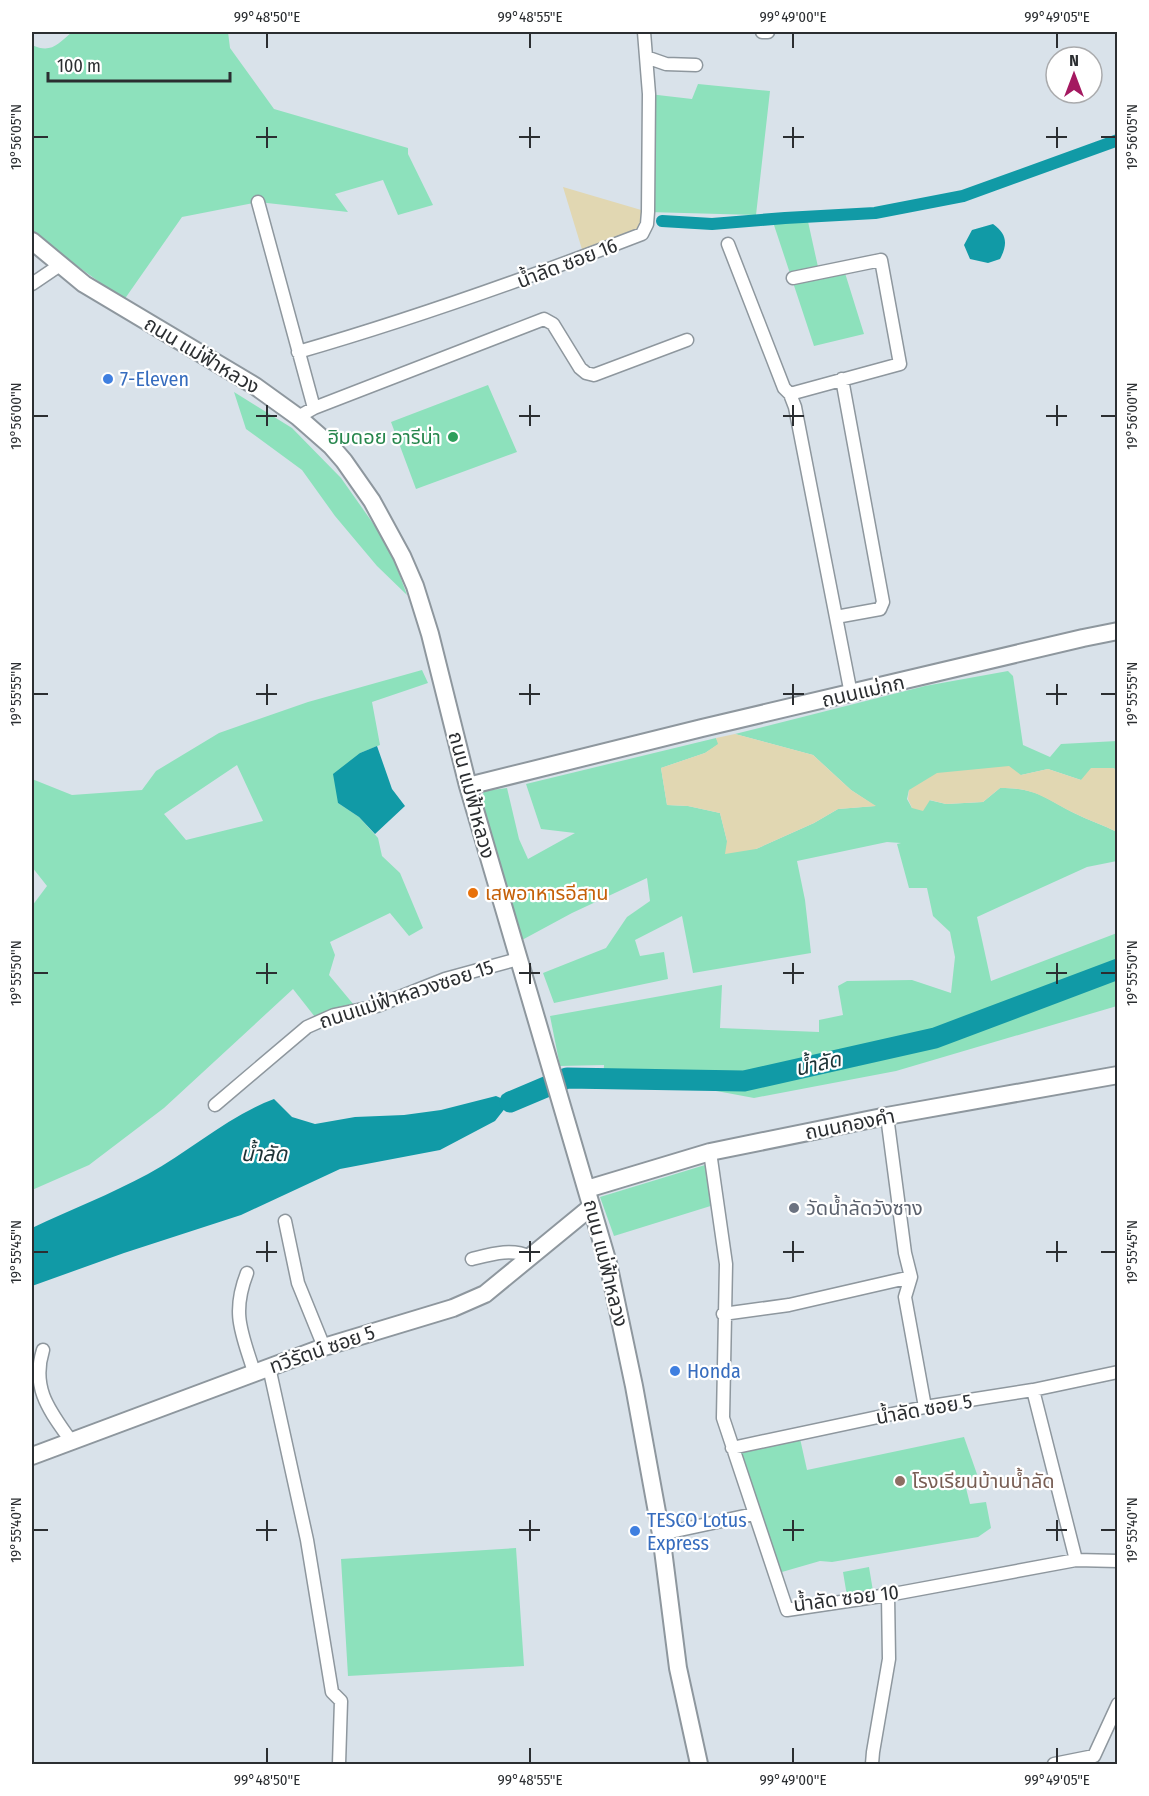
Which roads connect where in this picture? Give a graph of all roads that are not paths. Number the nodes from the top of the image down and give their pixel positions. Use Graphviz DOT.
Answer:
graph roads {
  1 [pos="644,32"];
  2 [pos="762,32"];
  3 [pos="768,32"];
  4 [pos="646,57"];
  5 [pos="696,65"];
  6 [pos="258,202"];
  7 [pos="32,241"];
  8 [pos="728,244"];
  9 [pos="60,265"];
  10 [pos="792,278"];
  11 [pos="32,284"];
  12 [pos="687,340"];
  13 [pos="298,352"];
  14 [pos="842,380"];
  15 [pos="790,394"];
  16 [pos="314,408"];
  17 [pos="298,417"];
  18 [pos="836,617"];
  19 [pos="1118,631"];
  20 [pos="851,694"];
  21 [pos="468,786"];
  22 [pos="518,959"];
  23 [pos="1118,1076"];
  24 [pos="215,1105"];
  25 [pos="887,1116"];
  26 [pos="710,1152"];
  27 [pos="587,1189"];
  28 [pos="591,1207"];
  29 [pos="285,1221"];
  30 [pos="530,1257"];
  31 [pos="472,1259"];
  32 [pos="247,1273"];
  33 [pos="911,1277"];
  34 [pos="723,1314"];
  35 [pos="324,1347"];
  36 [pos="43,1350"];
  37 [pos="262,1370"];
  38 [pos="1118,1372"];
  39 [pos="1033,1390"];
  40 [pos="925,1407"];
  41 [pos="71,1441"];
  42 [pos="732,1448"];
  43 [pos="32,1456"];
  44 [pos="754,1514"];
  45 [pos="660,1534"];
  46 [pos="1076,1560"];
  47 [pos="1118,1561"];
  48 [pos="888,1595"];
  49 [pos="1118,1704"];
  50 [pos="339,1764"];
  51 [pos="699,1764"];
  52 [pos="872,1764"];
  53 [pos="1054,1764"];
  1 -- 4 [label="street, น้ำลัด ซอย 16"];
  2 -- 3 [label="street"];
  4 -- 5 [label="street"];
  4 -- 13 [label="street, น้ำลัด ซอย 16"];
  6 -- 13 [label="street"];
  7 -- 9 [label="street, ถนน แม่ฟ้าหลวง"];
  8 -- 15 [label="street"];
  9 -- 11 [label="street"];
  9 -- 17 [label="street, ถนน แม่ฟ้าหลวง"];
  10 -- 14 [label="street"];
  12 -- 16 [label="street"];
  13 -- 16 [label="street"];
  14 -- 15 [label="street"];
  14 -- 18 [label="street"];
  15 -- 18 [label="street"];
  16 -- 17 [label="street"];
  17 -- 21 [label="street, ถนน แม่ฟ้าหลวง"];
  18 -- 20 [label="street"];
  19 -- 20 [label="street, ถนนแม่กก"];
  20 -- 21 [label="street, ถนนแม่กก"];
  21 -- 22 [label="street, ถนน แม่ฟ้าหลวง"];
  22 -- 24 [label="street, ถนนแม่ฟ้าหลวงซอย 15"];
  22 -- 27 [label="street, ถนน แม่ฟ้าหลวง"];
  23 -- 25 [label="street, ถนนกองคำ"];
  25 -- 26 [label="street, ถนนกองคำ"];
  25 -- 33 [label="street"];
  26 -- 27 [label="street, ถนนกองคำ"];
  26 -- 34 [label="street, น้ำลัด ซอย 10"];
  27 -- 28 [label="street, ถนน แม่ฟ้าหลวง"];
  28 -- 30 [label="street, ทวีรัตน์ ซอย 5"];
  28 -- 45 [label="street, ถนน แม่ฟ้าหลวง"];
  29 -- 35 [label="street"];
  30 -- 31 [label="street"];
  30 -- 35 [label="street, ทวีรัตน์ ซอย 5"];
  32 -- 37 [label="street"];
  33 -- 34 [label="street"];
  33 -- 40 [label="street"];
  34 -- 42 [label="street, น้ำลัด ซอย 10"];
  35 -- 37 [label="street, ทวีรัตน์ ซอย 5"];
  36 -- 41 [label="street"];
  37 -- 41 [label="street, ทวีรัตน์ ซอย 5"];
  37 -- 50 [label="street"];
  38 -- 39 [label="street, น้ำลัด ซอย 5"];
  39 -- 40 [label="street, น้ำลัด ซอย 5"];
  39 -- 46 [label="street"];
  40 -- 42 [label="street, น้ำลัด ซอย 5"];
  41 -- 43 [label="street, ทวีรัตน์ ซอย 5"];
  42 -- 44 [label="street, น้ำลัด ซอย 10"];
  44 -- 45 [label="street"];
  44 -- 48 [label="street, น้ำลัด ซอย 10"];
  45 -- 51 [label="street, ถนน แม่ฟ้าหลวง"];
  46 -- 47 [label="street, น้ำลัด ซอย 10"];
  46 -- 48 [label="street, น้ำลัด ซอย 10"];
  48 -- 52 [label="street"];
  49 -- 53 [label="street"];
}
